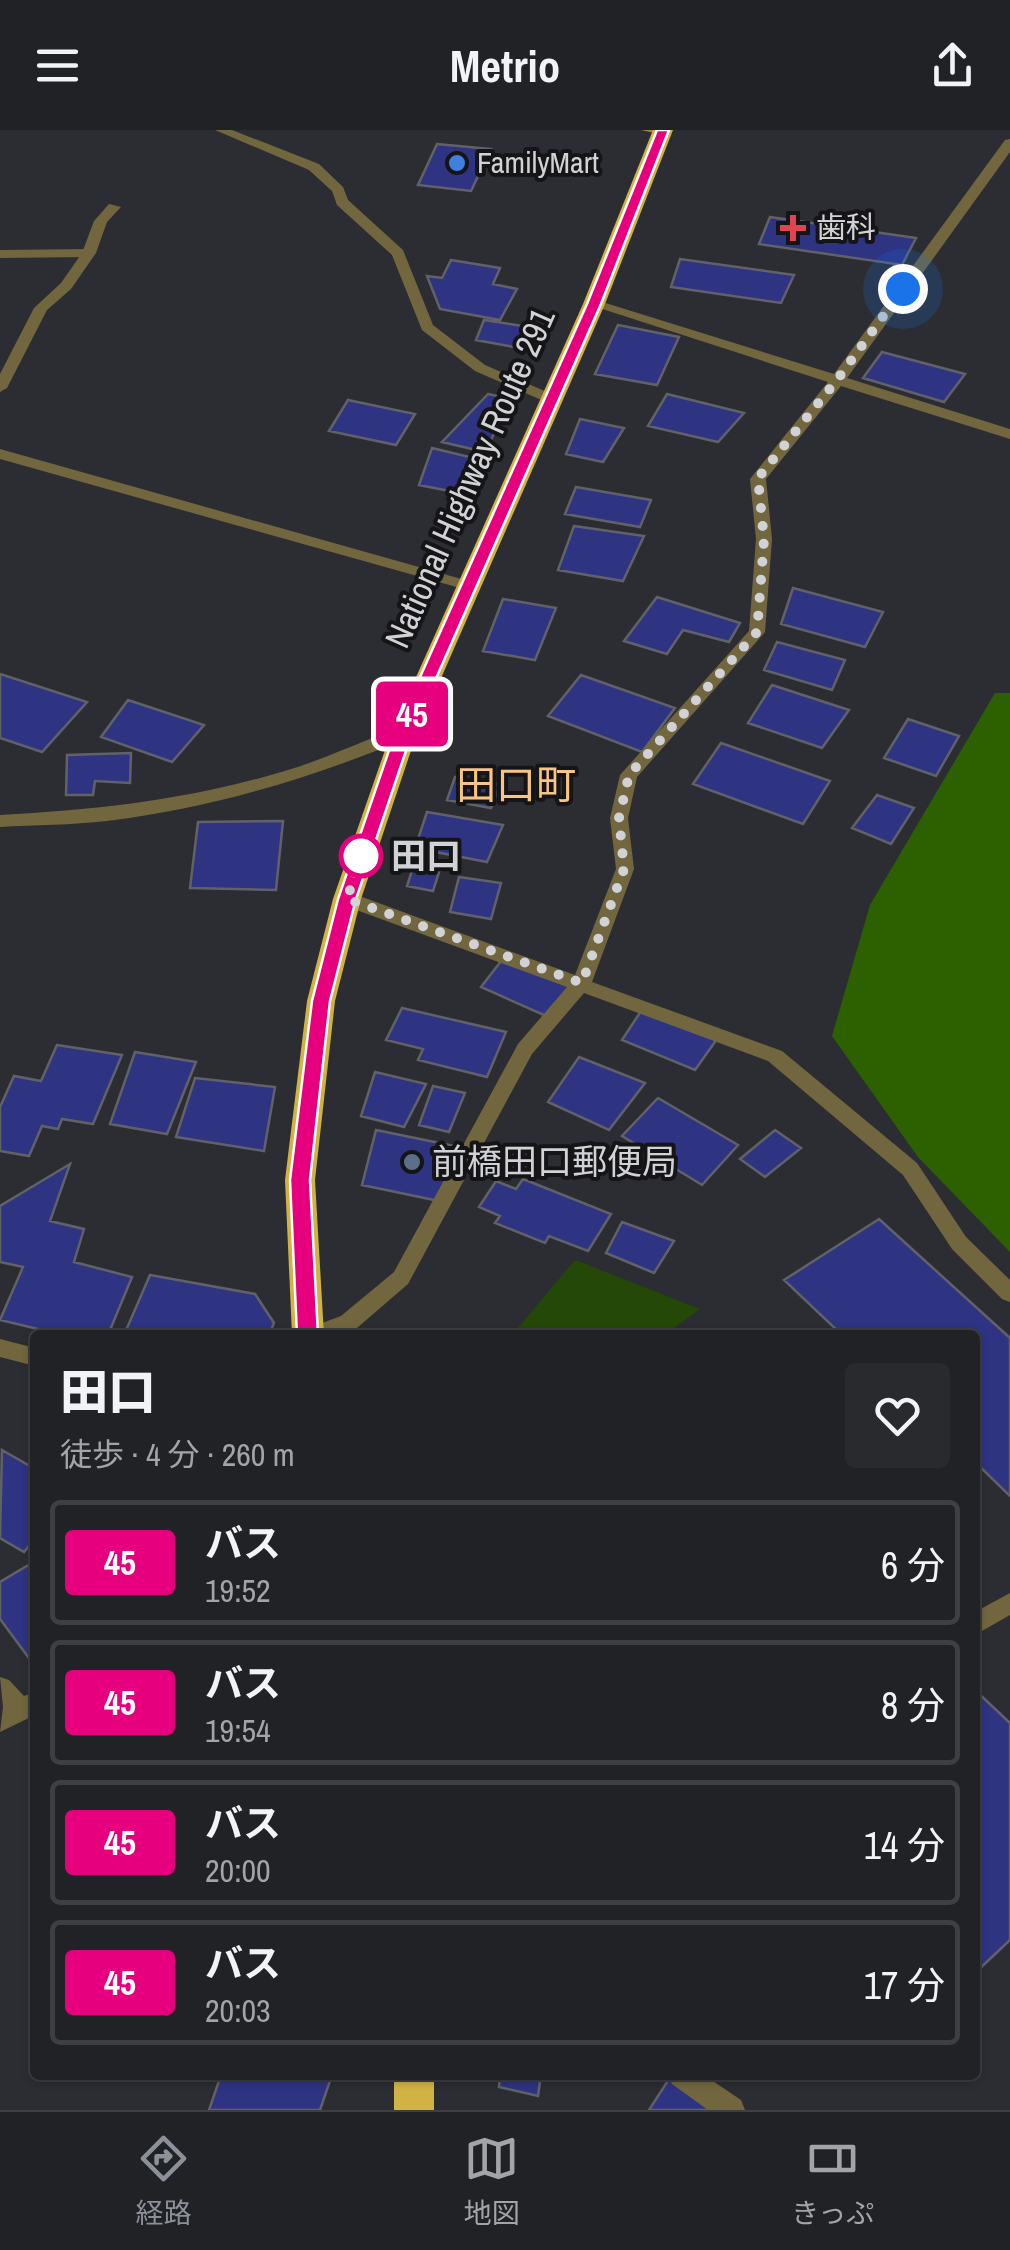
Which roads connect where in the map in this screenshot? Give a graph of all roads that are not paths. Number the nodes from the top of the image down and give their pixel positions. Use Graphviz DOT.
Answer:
graph roads {
  1 [pos="222,130"];
  2 [pos="647,130"];
  3 [pos="663,130"];
  4 [pos="1010,143"];
  5 [pos="114,207"];
  6 [pos="89,253"];
  7 [pos="0,254"];
  8 [pos="594,304"];
  9 [pos="837,380"];
  10 [pos="0,388"];
  11 [pos="550,399"];
  12 [pos="1010,434"];
  13 [pos="0,454"];
  14 [pos="466,585"];
  15 [pos="404,733"];
  16 [pos="0,822"];
  17 [pos="347,899"];
  18 [pos="582,983"];
  19 [pos="1010,1294"];
  20 [pos="311,1330"];
  21 [pos="326,1330"];
  22 [pos="0,1348"];
  23 [pos="30,1356"];
  24 [pos="1010,1603"];
  25 [pos="980,1621"];
  26 [pos="0,1688"];
  27 [pos="19,1711"];
  28 [pos="414,2080"];
  29 [pos="688,2080"];
  30 [pos="414,2110"];
  31 [pos="730,2110"];
  1 -- 11 [label="street"];
  2 -- 3 [label="street"];
  3 -- 8 [label="highway, National Highway Route 291"];
  4 -- 9 [label="street"];
  5 -- 6 [label="street"];
  6 -- 7 [label="street"];
  6 -- 10 [label="street"];
  8 -- 9 [label="street"];
  8 -- 11 [label="highway, National Highway Route 291"];
  9 -- 12 [label="street"];
  9 -- 18 [label="street"];
  11 -- 14 [label="highway, National Highway Route 291"];
  13 -- 14 [label="street"];
  14 -- 15 [label="highway, National Highway Route 291"];
  15 -- 16 [label="street"];
  15 -- 17 [label="highway, National Highway Route 291"];
  17 -- 18 [label="street"];
  17 -- 20 [label="highway, National Highway Route 291"];
  18 -- 19 [label="street"];
  18 -- 21 [label="street"];
  22 -- 23 [label="street"];
  24 -- 25 [label="street"];
  26 -- 27 [label="street"];
  28 -- 30 [label="highway"];
  29 -- 31 [label="street"];
}
